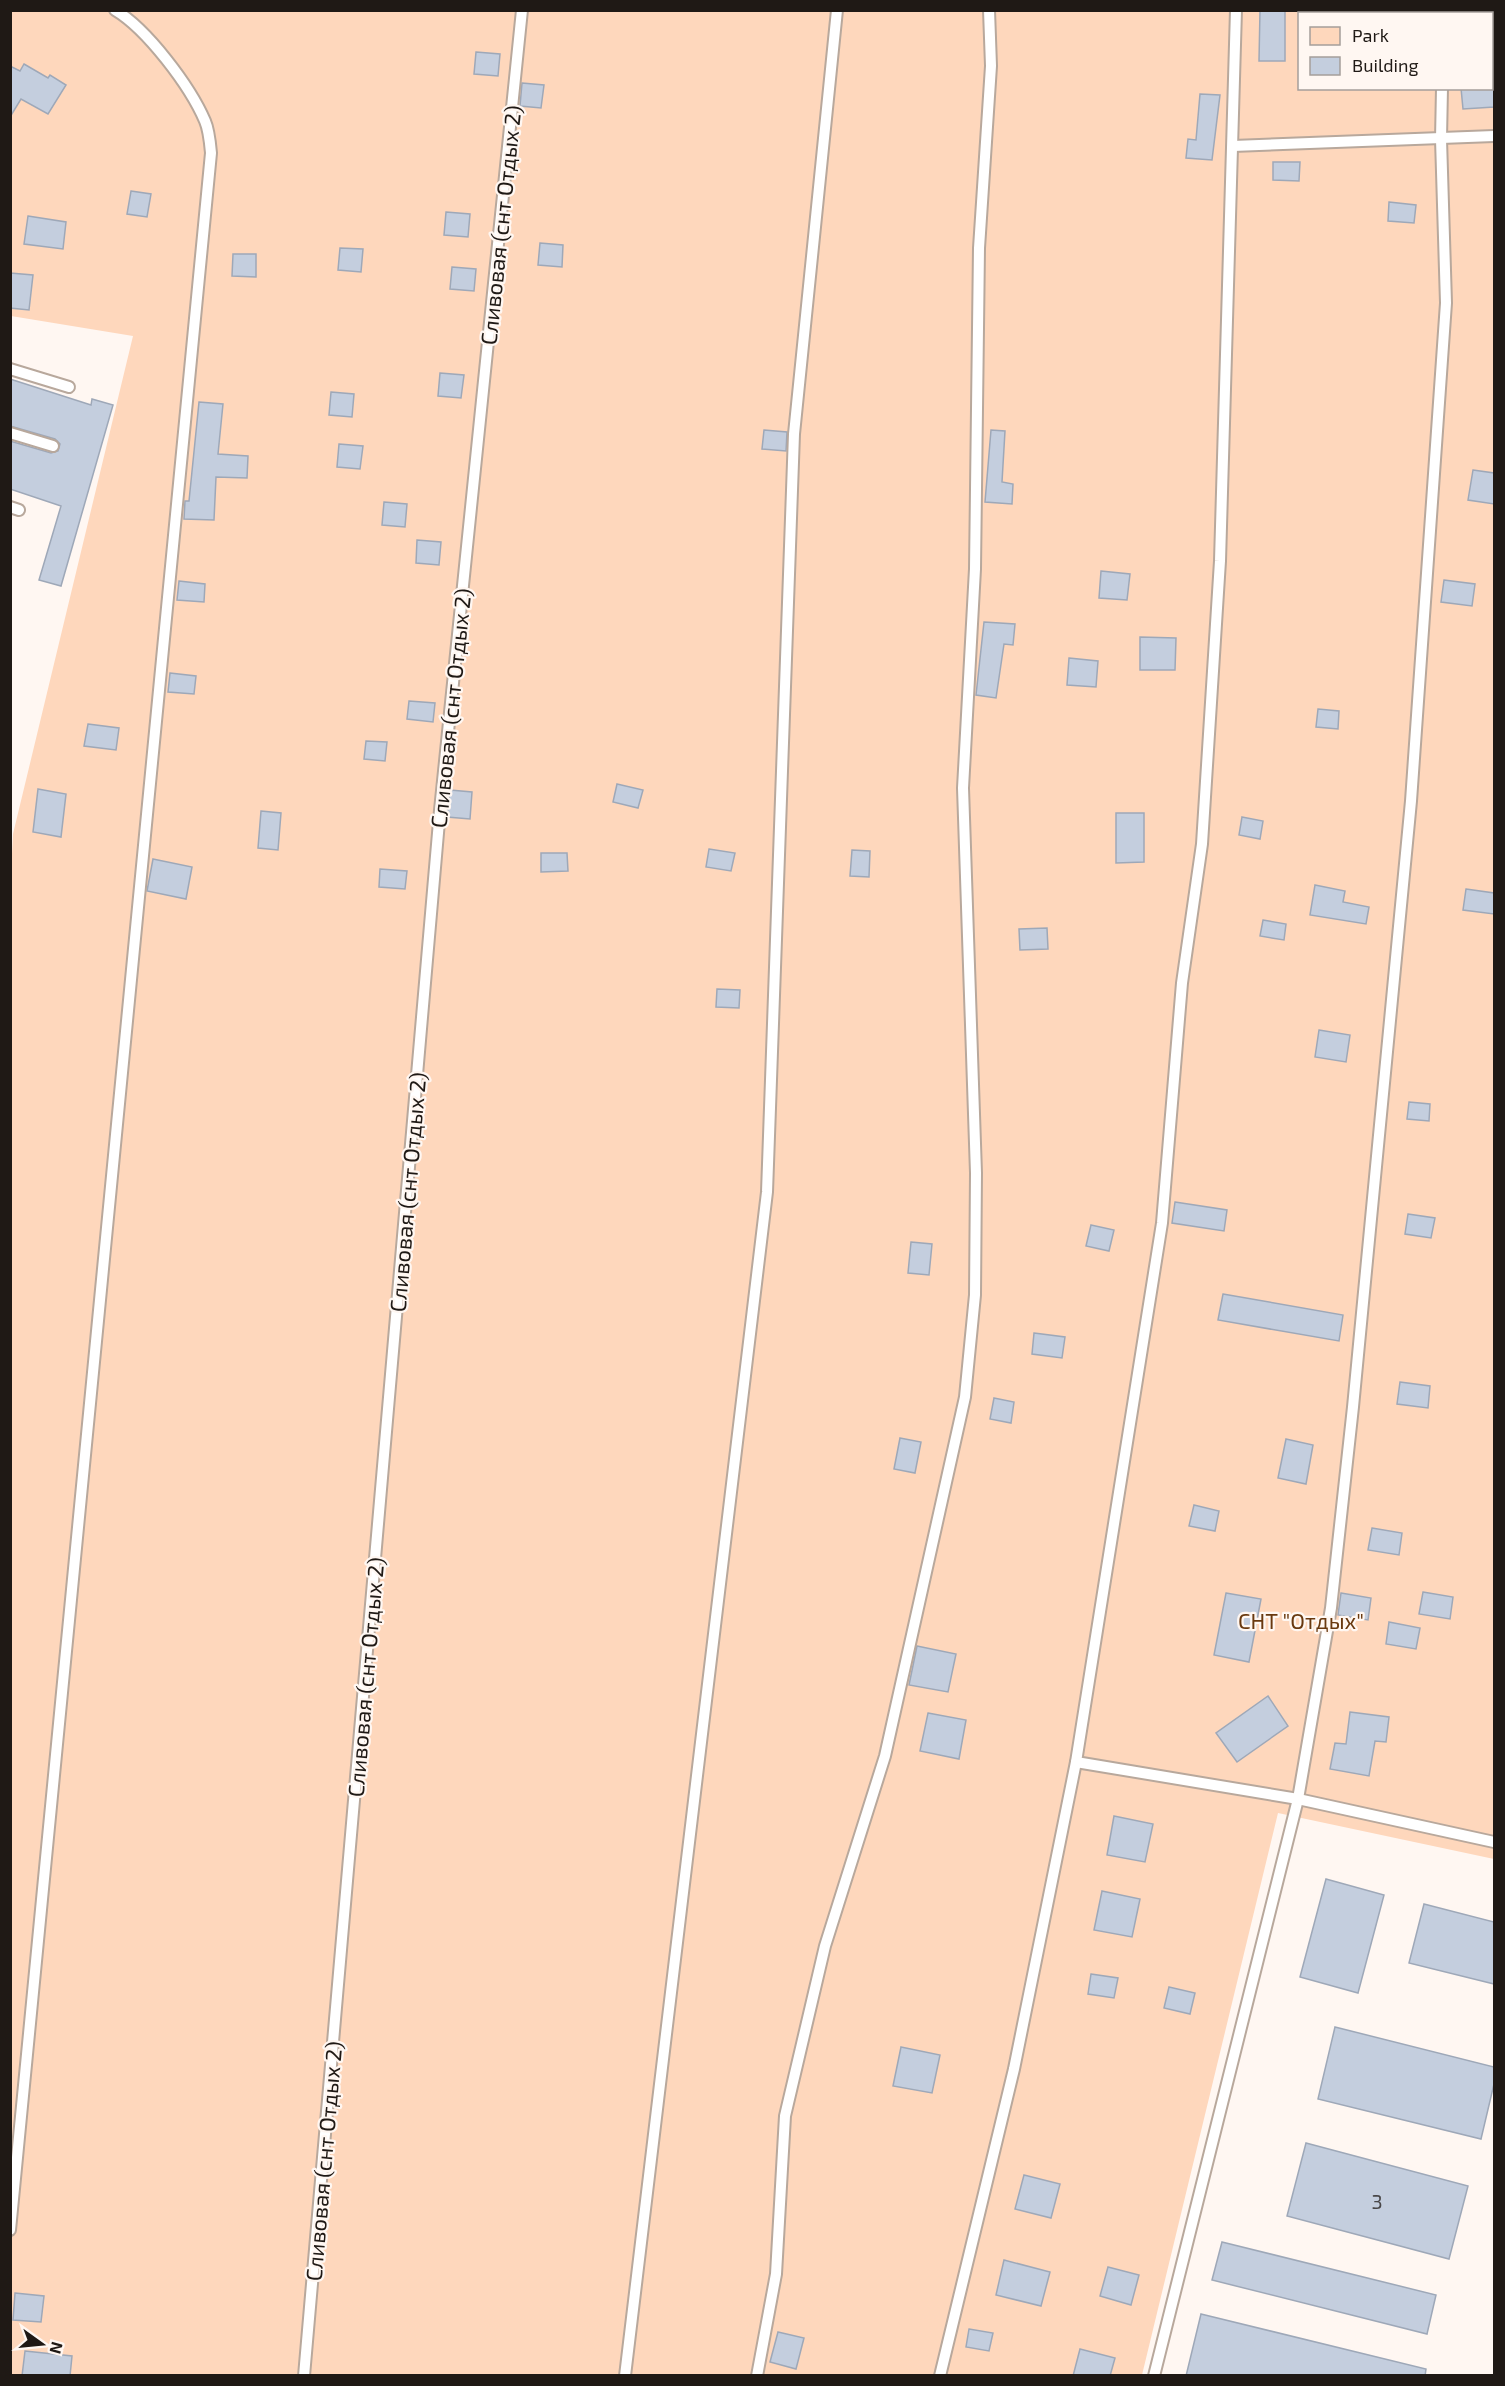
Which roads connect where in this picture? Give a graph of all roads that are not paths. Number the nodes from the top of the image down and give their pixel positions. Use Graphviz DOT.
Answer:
graph roads {
  1 [pos="115,10"];
  2 [pos="522,10"];
  3 [pos="837,10"];
  4 [pos="989,10"];
  5 [pos="1236,10"];
  6 [pos="1442,90"];
  7 [pos="1494,136"];
  8 [pos="1441,139"];
  9 [pos="1233,146"];
  10 [pos="10,369"];
  11 [pos="69,387"];
  12 [pos="10,433"];
  13 [pos="53,446"];
  14 [pos="1076,1762"];
  15 [pos="1298,1799"];
  16 [pos="1494,1842"];
  17 [pos="10,2230"];
  18 [pos="304,2376"];
  19 [pos="625,2376"];
  20 [pos="757,2376"];
  21 [pos="940,2376"];
  22 [pos="1154,2376"];
  1 -- 17 [label="lane"];
  2 -- 18 [label="lane, Сливовая (снт Отдых 2)"];
  3 -- 19 [label="lane"];
  4 -- 20 [label="lane"];
  5 -- 9 [label="lane"];
  6 -- 8 [label="lane"];
  7 -- 8 [label="lane"];
  8 -- 9 [label="lane"];
  8 -- 15 [label="lane"];
  9 -- 14 [label="lane"];
  10 -- 11 [label="lane"];
  12 -- 13 [label="lane"];
  14 -- 15 [label="lane"];
  14 -- 21 [label="lane"];
  15 -- 16 [label="lane"];
  15 -- 22 [label="lane"];
}
